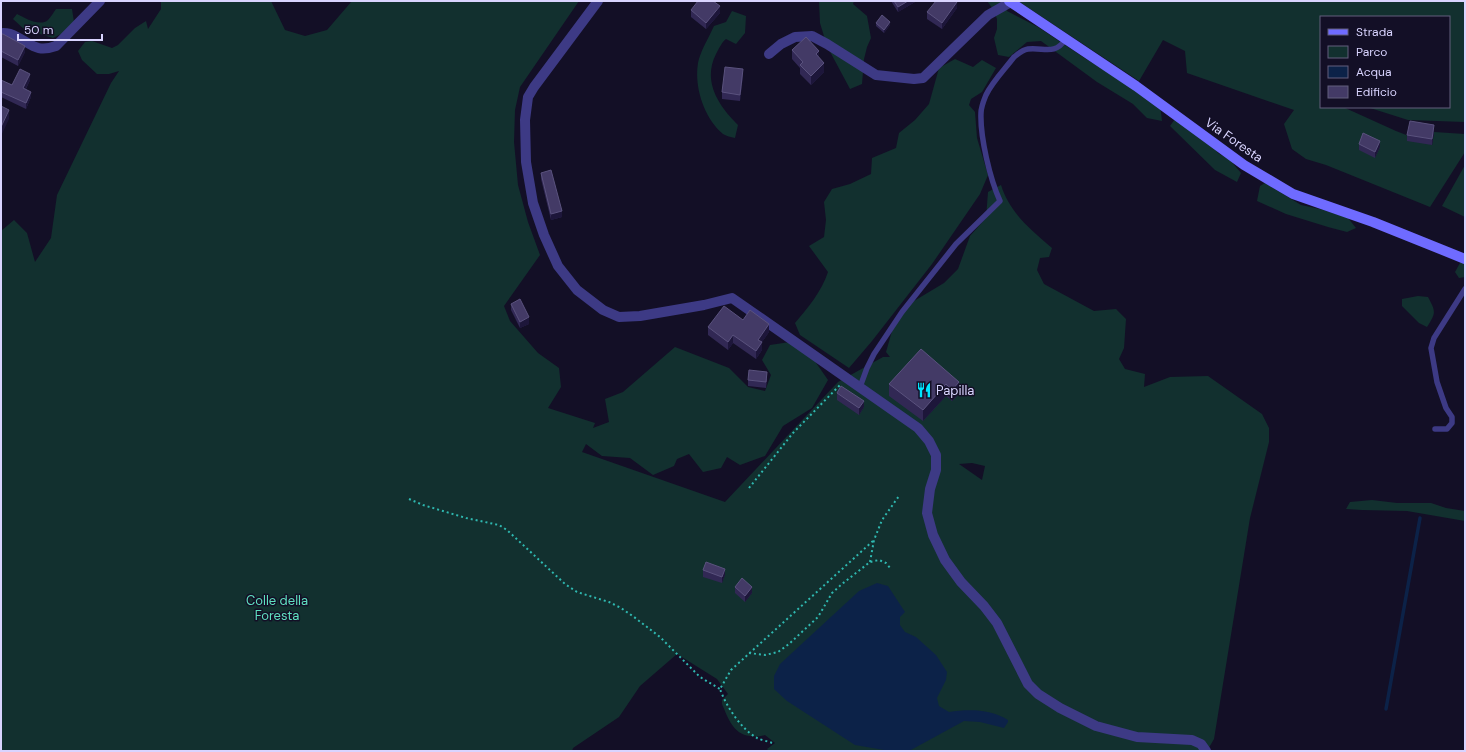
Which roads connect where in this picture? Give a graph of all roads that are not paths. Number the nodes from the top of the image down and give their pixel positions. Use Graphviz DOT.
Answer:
graph roads {
  1 [pos="100,1"];
  2 [pos="598,1"];
  3 [pos="1010,1"];
  4 [pos="1,34"];
  5 [pos="1066,39"];
  6 [pos="769,54"];
  7 [pos="1465,259"];
  8 [pos="1465,289"];
  9 [pos="860,387"];
  10 [pos="1435,430"];
  11 [pos="1206,751"];
  1 -- 4 [label="street"];
  2 -- 9 [label="street"];
  3 -- 5 [label="main road, Via Foresta"];
  3 -- 6 [label="street"];
  5 -- 7 [label="main road, Via Foresta"];
  5 -- 9 [label="lane"];
  8 -- 10 [label="lane"];
  9 -- 11 [label="street"];
}
